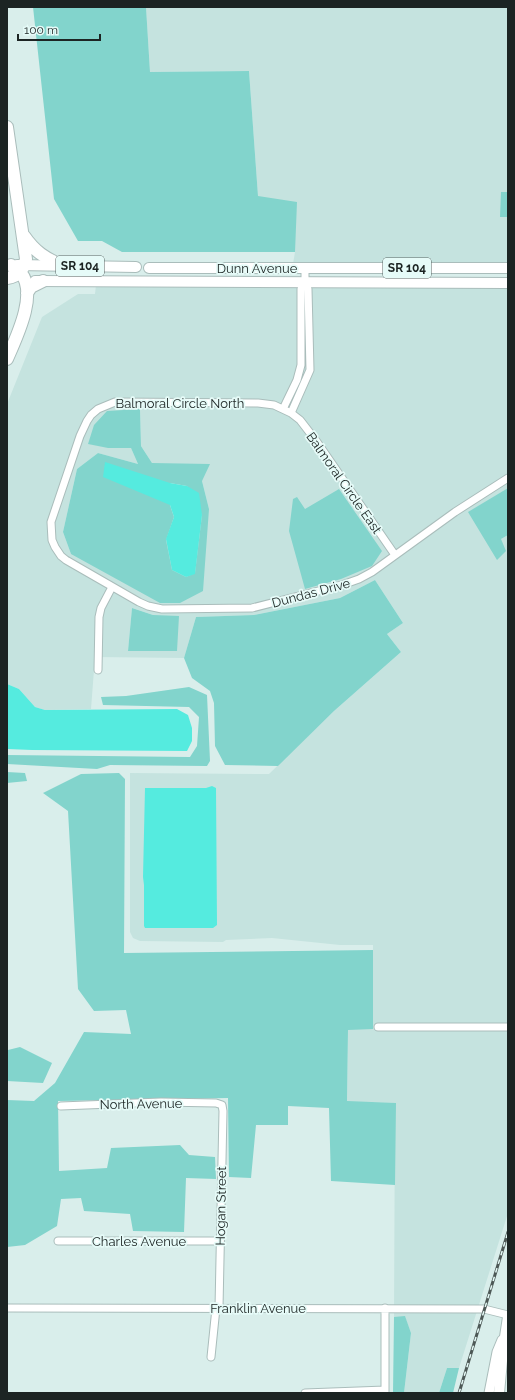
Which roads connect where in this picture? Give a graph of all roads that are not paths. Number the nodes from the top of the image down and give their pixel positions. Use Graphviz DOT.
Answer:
graph roads {
  1 [pos="7,127"];
  2 [pos="22,232"];
  3 [pos="63,266"];
  4 [pos="136,267"];
  5 [pos="305,267"];
  6 [pos="149,268"];
  7 [pos="508,268"];
  8 [pos="18,270"];
  9 [pos="7,280"];
  10 [pos="43,281"];
  11 [pos="149,282"];
  12 [pos="305,282"];
  13 [pos="508,283"];
  14 [pos="27,293"];
  15 [pos="7,359"];
  16 [pos="107,405"];
  17 [pos="283,409"];
  18 [pos="291,413"];
  19 [pos="508,478"];
  20 [pos="395,555"];
  21 [pos="112,588"];
  22 [pos="98,670"];
  23 [pos="508,1026"];
  24 [pos="378,1027"];
  25 [pos="222,1105"];
  26 [pos="61,1106"];
  27 [pos="58,1241"];
  28 [pos="220,1241"];
  29 [pos="7,1308"];
  30 [pos="218,1308"];
  31 [pos="385,1308"];
  32 [pos="508,1316"];
  33 [pos="505,1330"];
  34 [pos="211,1357"];
  35 [pos="385,1392"];
  36 [pos="306,1393"];
  37 [pos="489,1393"];
  38 [pos="499,1393"];
  1 -- 2 [label="highway"];
  2 -- 3 [label="highway"];
  2 -- 8 [label="highway"];
  3 -- 4 [label="main road, Dunn Avenue / SR 104"];
  3 -- 8 [label="main road, Dunn Avenue / SR 104"];
  4 -- 6 [label="street, Dunn Avenue / SR 104"];
  5 -- 6 [label="main road, Dunn Avenue / SR 104"];
  5 -- 7 [label="main road, Dunn Avenue / SR 104"];
  5 -- 12 [label="street"];
  6 -- 11 [label="street"];
  8 -- 9 [label="highway"];
  8 -- 10 [label="main road, Dunn Avenue / SR 104"];
  8 -- 14 [label="highway"];
  10 -- 11 [label="main road, Dunn Avenue / SR 104"];
  10 -- 14 [label="highway"];
  11 -- 12 [label="main road, Dunn Avenue / SR 104"];
  12 -- 13 [label="main road, Dunn Avenue / SR 104"];
  12 -- 17 [label="street"];
  12 -- 18 [label="street"];
  14 -- 15 [label="highway"];
  16 -- 17 [label="street, Balmoral Circle North"];
  16 -- 21 [label="street, Dundas Drive"];
  17 -- 18 [label="street, Balmoral Circle East"];
  18 -- 20 [label="street, Balmoral Circle East"];
  19 -- 20 [label="street, Dundas Drive"];
  20 -- 21 [label="street, Dundas Drive"];
  21 -- 22 [label="street"];
  23 -- 24 [label="street"];
  25 -- 26 [label="street, North Avenue"];
  25 -- 28 [label="street, Hogan Street"];
  27 -- 28 [label="street, Charles Avenue"];
  28 -- 30 [label="street, Hogan Street"];
  29 -- 30 [label="street, Franklin Avenue"];
  30 -- 31 [label="street, Franklin Avenue"];
  30 -- 34 [label="street, Hogan Street"];
  31 -- 32 [label="street, Franklin Avenue"];
  31 -- 35 [label="street"];
  32 -- 33 [label="main road"];
  33 -- 37 [label="street"];
  33 -- 38 [label="main road"];
  35 -- 36 [label="street"];
}
